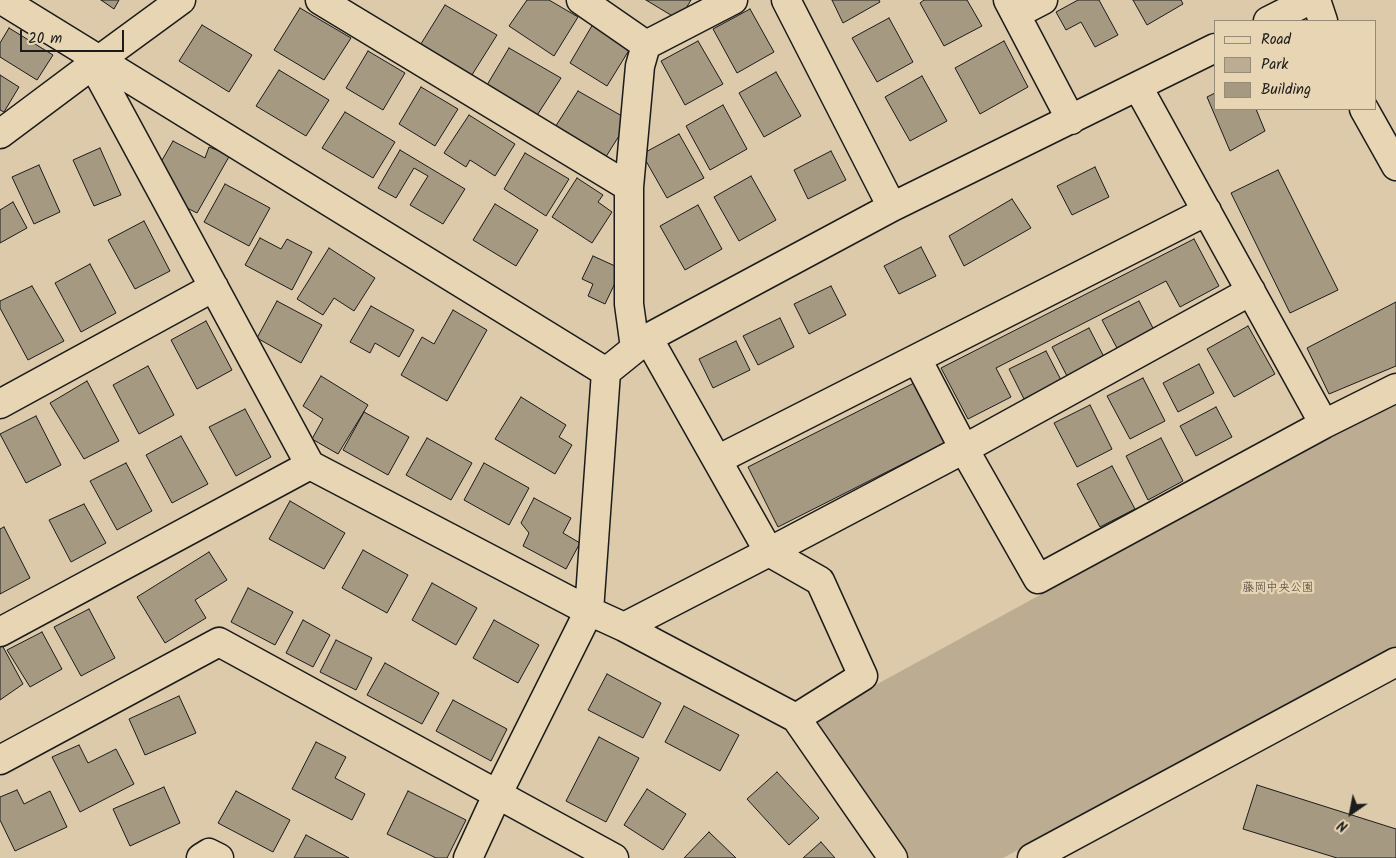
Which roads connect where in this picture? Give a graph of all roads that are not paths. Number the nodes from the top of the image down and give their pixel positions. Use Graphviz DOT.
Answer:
graph roads {
  1 [pos="2,0"];
  2 [pos="181,0"];
  3 [pos="320,0"];
  4 [pos="581,0"];
  5 [pos="733,0"];
  6 [pos="786,0"];
  7 [pos="1043,0"];
  8 [pos="1310,0"];
  9 [pos="1316,0"];
  10 [pos="1012,7"];
  11 [pos="1270,20"];
  12 [pos="1322,20"];
  13 [pos="646,45"];
  14 [pos="1214,49"];
  15 [pos="97,63"];
  16 [pos="1138,87"];
  17 [pos="1365,110"];
  18 [pos="1071,120"];
  19 [pos="0,134"];
  20 [pos="1396,166"];
  21 [pos="629,186"];
  22 [pos="892,207"];
  23 [pos="1207,211"];
  24 [pos="214,287"];
  25 [pos="1251,291"];
  26 [pos="642,343"];
  27 [pos="917,359"];
  28 [pos="606,372"];
  29 [pos="1396,388"];
  30 [pos="0,404"];
  31 [pos="1324,424"];
  32 [pos="964,448"];
  33 [pos="717,460"];
  34 [pos="310,465"];
  35 [pos="769,552"];
  36 [pos="588,611"];
  37 [pos="624,627"];
  38 [pos="0,632"];
  39 [pos="1396,662"];
  40 [pos="796,718"];
  41 [pos="0,760"];
  42 [pos="498,793"];
  43 [pos="201,858"];
  44 [pos="219,858"];
  45 [pos="468,858"];
  46 [pos="614,858"];
  47 [pos="893,858"];
  48 [pos="1032,858"];
  1 -- 15 [label="street"];
  2 -- 15 [label="street"];
  3 -- 21 [label="street"];
  4 -- 13 [label="street"];
  5 -- 13 [label="street"];
  6 -- 22 [label="street"];
  7 -- 10 [label="street"];
  8 -- 11 [label="street"];
  9 -- 12 [label="street"];
  10 -- 18 [label="street"];
  13 -- 21 [label="street"];
  14 -- 16 [label="street"];
  15 -- 19 [label="street"];
  15 -- 24 [label="street"];
  15 -- 28 [label="street"];
  16 -- 18 [label="street"];
  16 -- 23 [label="street"];
  17 -- 20 [label="street"];
  18 -- 22 [label="street"];
  21 -- 26 [label="street"];
  22 -- 26 [label="street"];
  23 -- 25 [label="street"];
  23 -- 27 [label="street"];
  24 -- 30 [label="street"];
  24 -- 34 [label="street"];
  25 -- 31 [label="street"];
  25 -- 32 [label="street"];
  26 -- 28 [label="street"];
  26 -- 33 [label="street"];
  27 -- 32 [label="street"];
  27 -- 33 [label="street"];
  28 -- 36 [label="street"];
  29 -- 31 [label="street"];
  31 -- 32 [label="street"];
  32 -- 35 [label="street"];
  33 -- 35 [label="street"];
  34 -- 36 [label="street"];
  34 -- 38 [label="street"];
  35 -- 37 [label="street"];
  35 -- 40 [label="street"];
  36 -- 37 [label="street"];
  36 -- 42 [label="street"];
  37 -- 40 [label="street"];
  39 -- 48 [label="street"];
  40 -- 47 [label="street"];
  41 -- 42 [label="street"];
  42 -- 45 [label="street"];
  42 -- 46 [label="street"];
  43 -- 44 [label="street"];
}
